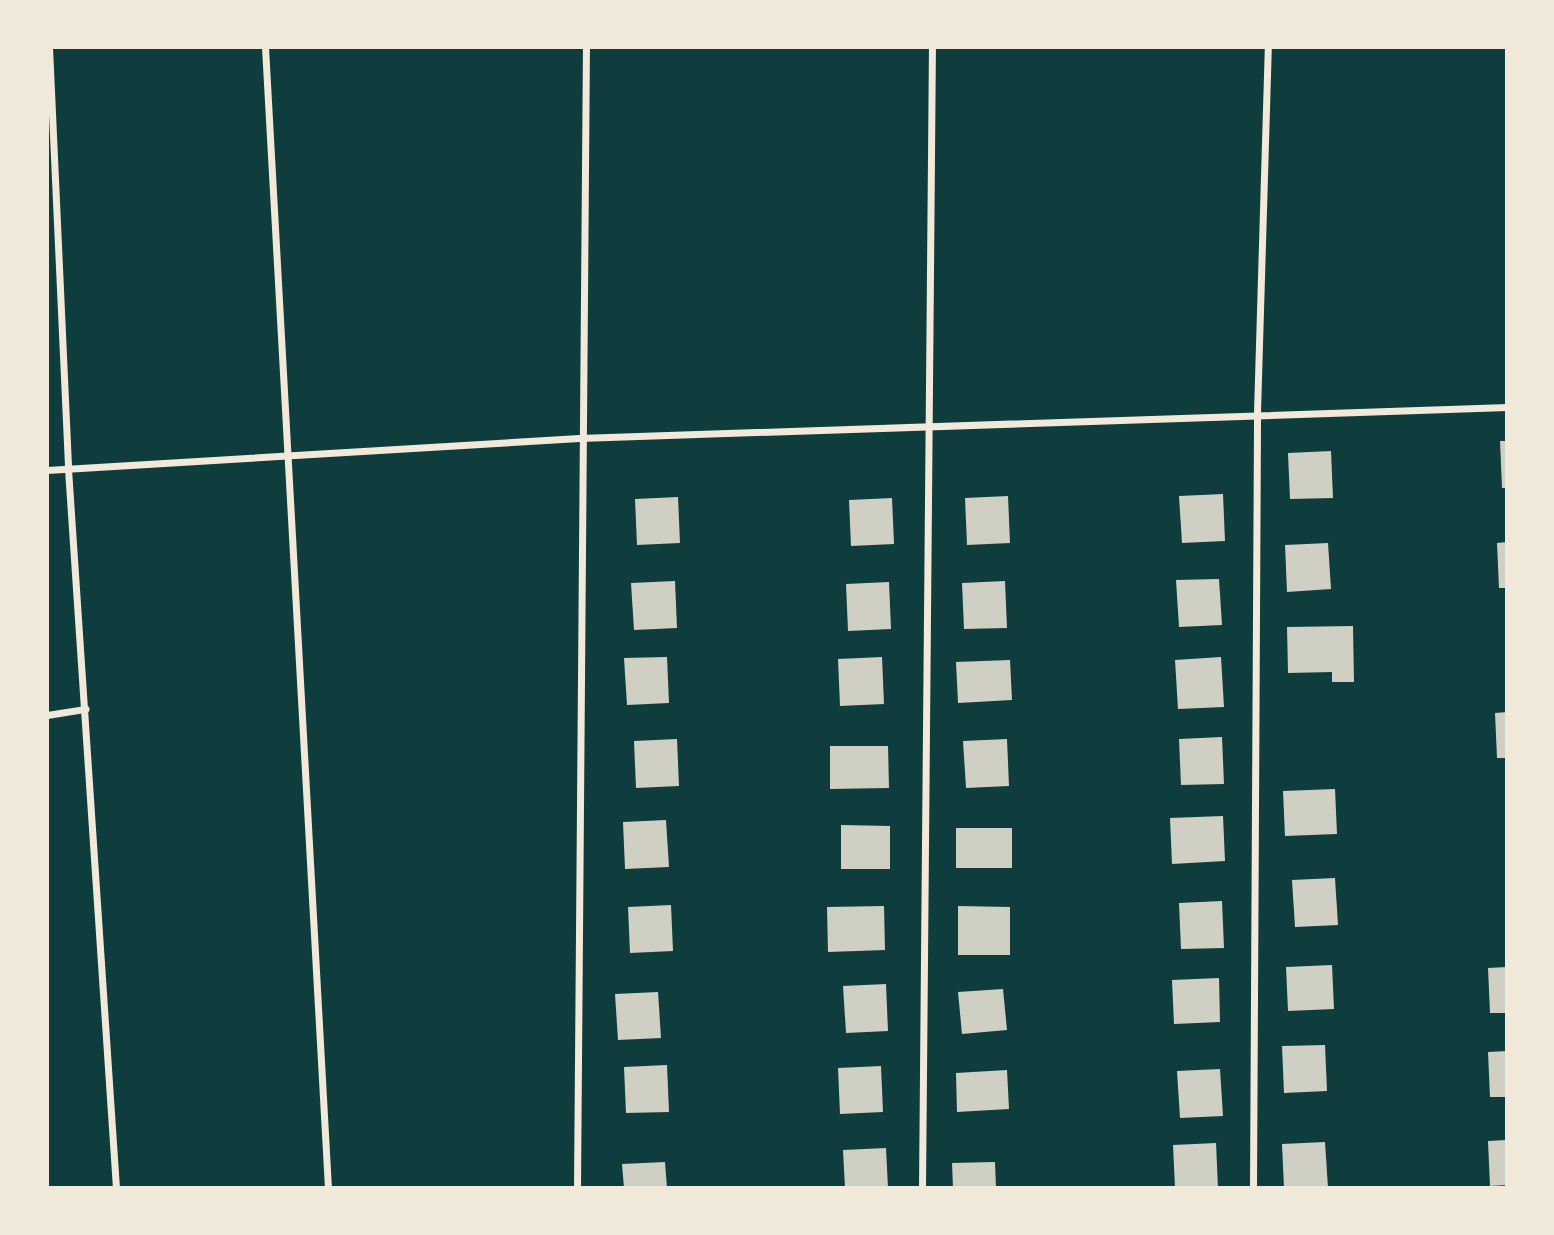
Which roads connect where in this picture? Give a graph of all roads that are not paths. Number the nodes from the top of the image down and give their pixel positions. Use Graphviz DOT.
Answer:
graph roads {
  1 [pos="49,47"];
  2 [pos="265,47"];
  3 [pos="586,47"];
  4 [pos="932,47"];
  5 [pos="1268,47"];
  6 [pos="1507,407"];
  7 [pos="1257,412"];
  8 [pos="926,429"];
  9 [pos="579,438"];
  10 [pos="289,460"];
  11 [pos="68,468"];
  12 [pos="47,470"];
  13 [pos="86,709"];
  14 [pos="47,715"];
  15 [pos="116,1188"];
  16 [pos="328,1188"];
  17 [pos="576,1188"];
  18 [pos="922,1188"];
  19 [pos="1252,1188"];
  1 -- 11 [label="street"];
  2 -- 10 [label="street"];
  3 -- 9 [label="street"];
  4 -- 8 [label="street"];
  5 -- 7 [label="street"];
  6 -- 7 [label="street"];
  7 -- 8 [label="street"];
  7 -- 19 [label="street"];
  8 -- 9 [label="street"];
  8 -- 18 [label="street"];
  9 -- 10 [label="street"];
  9 -- 17 [label="street"];
  10 -- 11 [label="street"];
  10 -- 16 [label="street"];
  11 -- 12 [label="street"];
  11 -- 13 [label="street"];
  13 -- 14 [label="street"];
  13 -- 15 [label="street"];
}
